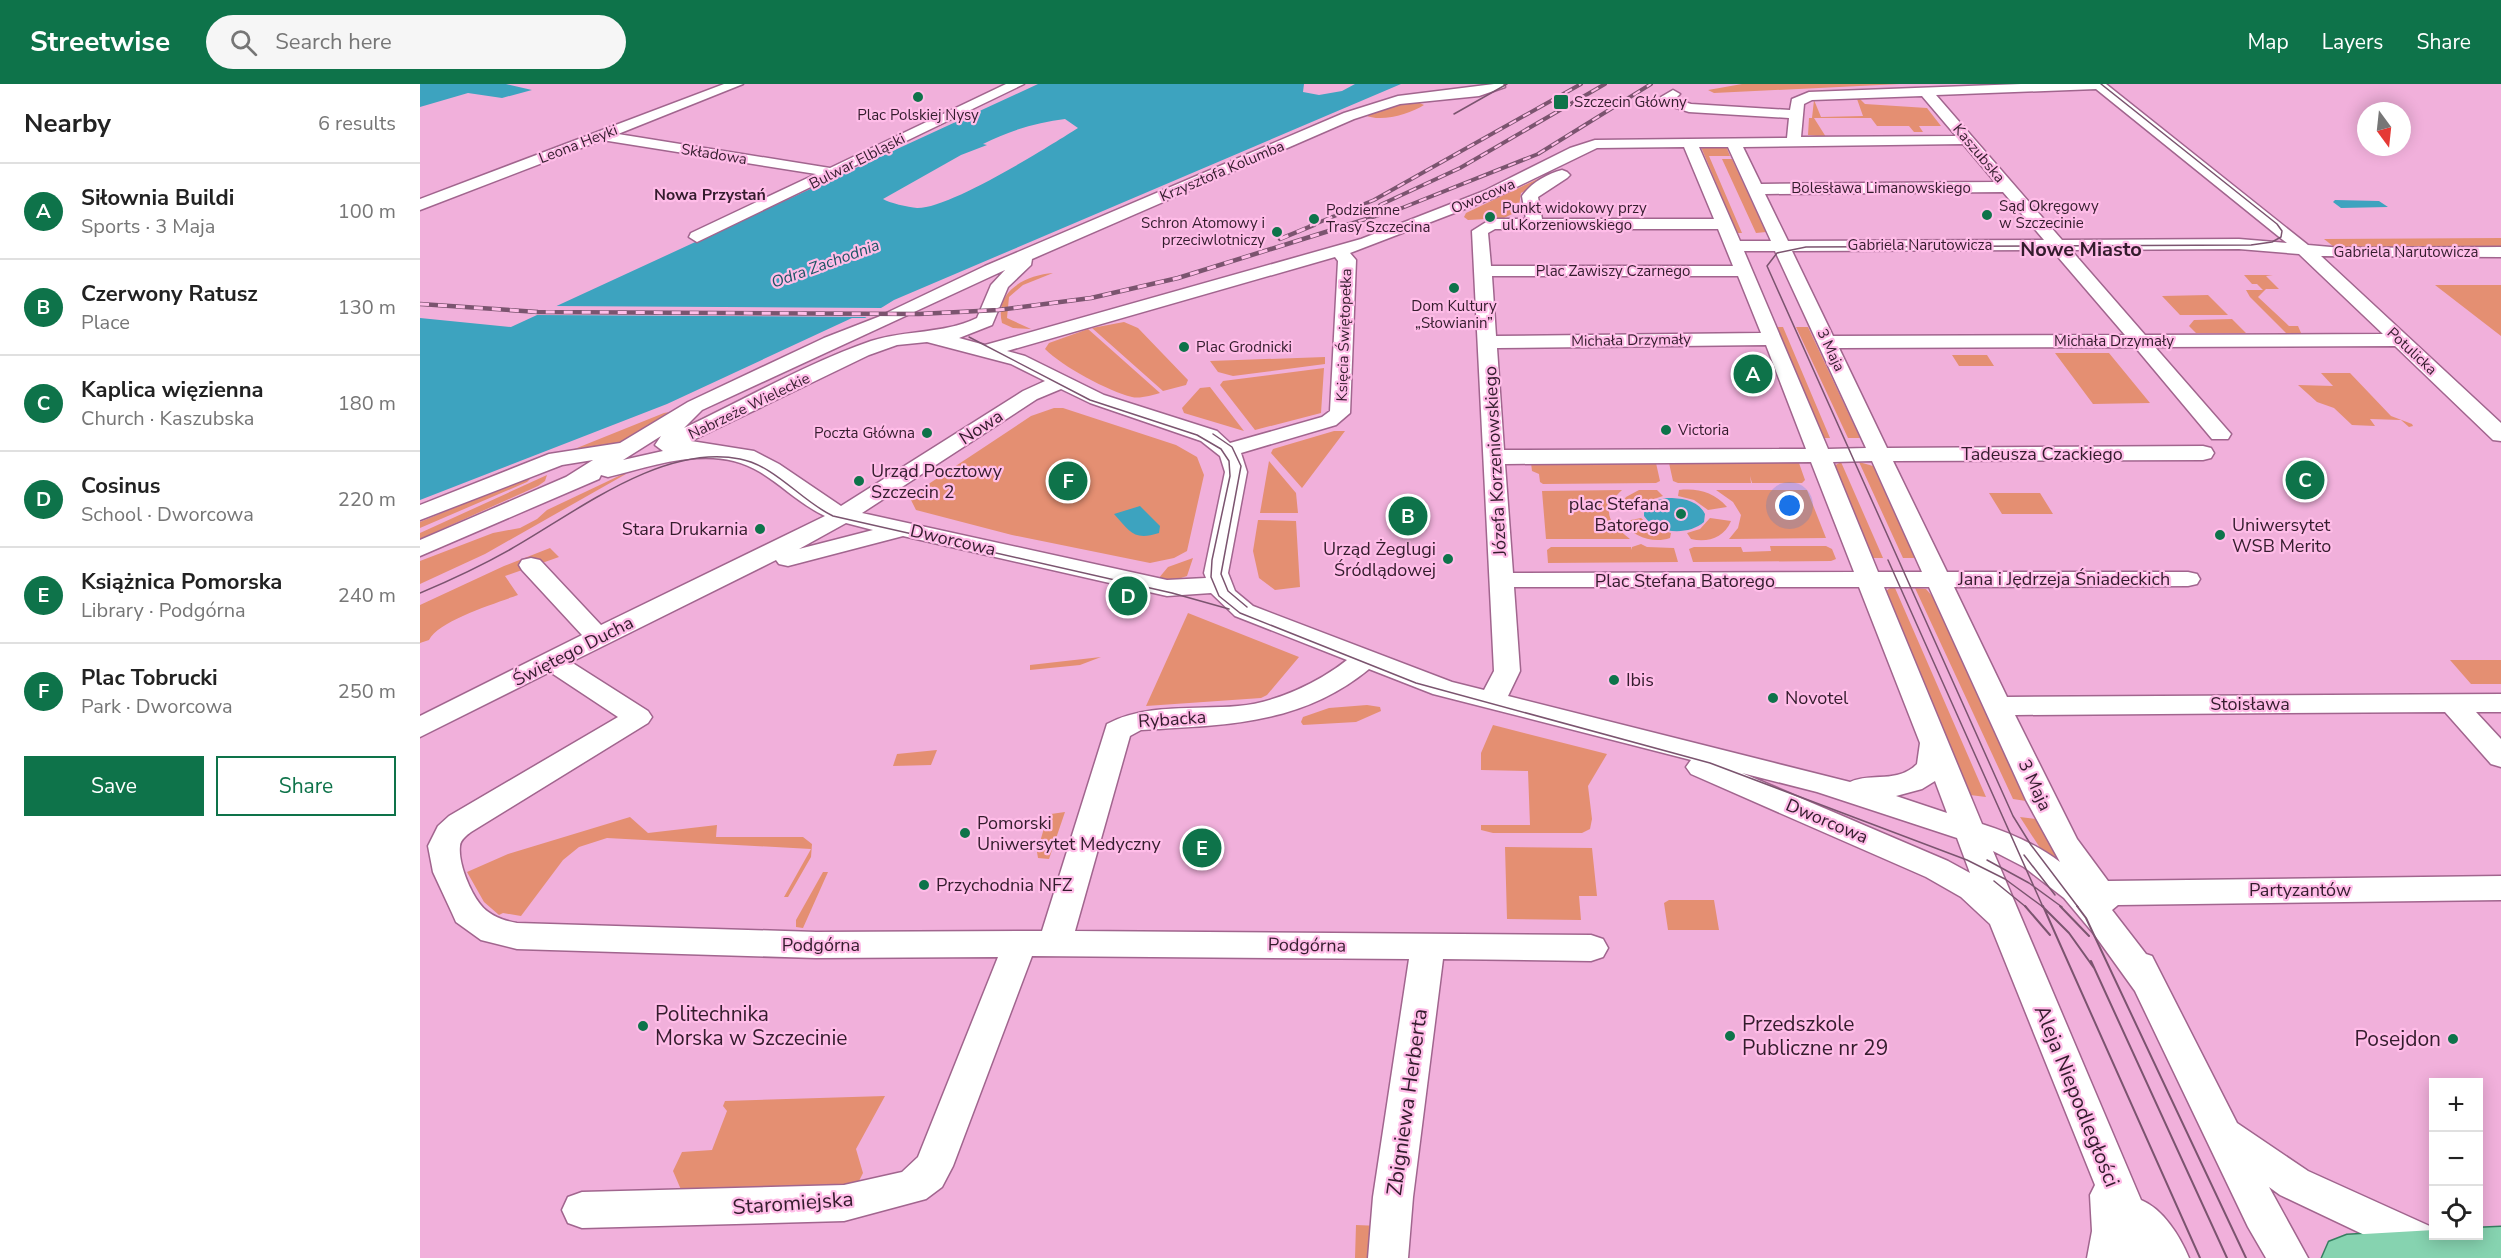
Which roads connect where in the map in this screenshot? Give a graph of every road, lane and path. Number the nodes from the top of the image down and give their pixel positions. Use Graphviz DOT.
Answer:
graph roads {
  1 [pos="736,84"];
  2 [pos="1017,84"];
  3 [pos="2099,84"];
  4 [pos="1501,85"];
  5 [pos="1925,91"];
  6 [pos="1676,100"];
  7 [pos="1429,112"];
  8 [pos="1795,114"];
  9 [pos="1384,120"];
  10 [pos="1316,131"];
  11 [pos="600,136"];
  12 [pos="1794,140"];
  13 [pos="1968,140"];
  14 [pos="1733,142"];
  15 [pos="1690,146"];
  16 [pos="829,172"];
  17 [pos="2008,187"];
  18 [pos="1755,189"];
  19 [pos="420,205"];
  20 [pos="2260,213"];
  21 [pos="1535,224"];
  22 [pos="1724,224"];
  23 [pos="697,237"];
  24 [pos="1063,240"];
  25 [pos="2296,243"];
  26 [pos="2197,244"];
  27 [pos="2055,245"];
  28 [pos="1733,246"];
  29 [pos="1781,246"];
  30 [pos="2501,252"];
  31 [pos="2350,253"];
  32 [pos="1343,256"];
  33 [pos="2323,268"];
  34 [pos="1484,271"];
  35 [pos="1743,271"];
  36 [pos="936,295"];
  37 [pos="992,305"];
  38 [pos="893,316"];
  39 [pos="928,337"];
  40 [pos="1773,339"];
  41 [pos="2401,340"];
  42 [pos="2140,341"];
  43 [pos="1488,342"];
  44 [pos="1827,342"];
  45 [pos="1013,351"];
  46 [pos="1061,382"];
  47 [pos="695,406"];
  48 [pos="2220,434"];
  49 [pos="2501,435"];
  50 [pos="638,442"];
  51 [pos="675,442"];
  52 [pos="704,450"];
  53 [pos="1228,450"];
  54 [pos="2203,453"];
  55 [pos="1880,455"];
  56 [pos="1821,456"];
  57 [pos="1494,457"];
  58 [pos="522,472"];
  59 [pos="575,480"];
  60 [pos="543,495"];
  61 [pos="420,513"];
  62 [pos="844,516"];
  63 [pos="903,529"];
  64 [pos="420,549"];
  65 [pos="531,565"];
  66 [pos="726,576"];
  67 [pos="2188,579"];
  68 [pos="1502,580"];
  69 [pos="1939,580"];
  70 [pos="1869,581"];
  71 [pos="1218,585"];
  72 [pos="598,637"];
  73 [pos="1365,659"];
  74 [pos="551,661"];
  75 [pos="1492,700"];
  76 [pos="2452,703"];
  77 [pos="2501,703"];
  78 [pos="1999,706"];
  79 [pos="420,728"];
  80 [pos="1626,735"];
  81 [pos="1934,743"];
  82 [pos="2501,757"];
  83 [pos="1824,784"];
  84 [pos="1970,830"];
  85 [pos="2501,888"];
  86 [pos="2098,893"];
  87 [pos="2010,933"];
  88 [pos="1020,943"];
  89 [pos="1055,943"];
  90 [pos="1428,946"];
  91 [pos="1591,948"];
  92 [pos="2147,981"];
  93 [pos="2226,1135"];
  94 [pos="2103,1158"];
  95 [pos="582,1210"];
  96 [pos="2501,1250"];
  97 [pos="2441,1251"];
  98 [pos="1388,1258"];
  99 [pos="2107,1258"];
  100 [pos="2145,1258"];
  101 [pos="2169,1258"];
  102 [pos="2288,1258"];
  103 [pos="2347,1258"];
  1 -- 11 [label="street, Leona Heyki"];
  2 -- 16 [label="street, Bulwar Elbląski"];
  3 -- 5 [label="street"];
  3 -- 20 [label="street, Potulicka"];
  4 -- 7 [label="street, Krzysztofa Kolumba"];
  4 -- 10 [label="street, Krzysztofa Kolumba"];
  5 -- 8 [label="street"];
  5 -- 13 [label="street, Kaszubska"];
  6 -- 8 [label="street"];
  8 -- 12 [label="street"];
  9 -- 10 [label="street, Krzysztofa Kolumba"];
  10 -- 24 [label="street, Krzysztofa Kolumba"];
  11 -- 16 [label="street, Składowa"];
  11 -- 19 [label="street, Leona Heyki"];
  12 -- 13 [label="street, Owocowa"];
  12 -- 14 [label="street, Owocowa"];
  13 -- 17 [label="street, Kaszubska"];
  14 -- 15 [label="street, Owocowa"];
  14 -- 18 [label="street, 3 Maja"];
  15 -- 21 [label="street"];
  15 -- 22 [label="street"];
  15 -- 32 [label="street, Owocowa"];
  16 -- 23 [label="street, Bulwar Elbląski"];
  17 -- 18 [label="street, Bolesława Limanowskiego"];
  17 -- 27 [label="street, Kaszubska"];
  18 -- 29 [label="street, 3 Maja"];
  20 -- 25 [label="street, Potulicka"];
  20 -- 25 [label="street, Gabriela Narutowicza"];
  20 -- 26 [label="street"];
  21 -- 22 [label="street"];
  21 -- 34 [label="street, Józefa Korzeniowskiego"];
  22 -- 28 [label="street"];
  24 -- 36 [label="street, Krzysztofa Kolumba"];
  24 -- 37 [label="street, Krzysztofa Kolumba"];
  25 -- 26 [label="street, Gabriela Narutowicza"];
  25 -- 31 [label="street, Gabriela Narutowicza"];
  25 -- 33 [label="street, Potulicka"];
  26 -- 27 [label="street, Gabriela Narutowicza"];
  27 -- 29 [label="street, Gabriela Narutowicza"];
  27 -- 42 [label="street, Kaszubska"];
  28 -- 29 [label="street"];
  28 -- 35 [label="street"];
  29 -- 44 [label="street, 3 Maja"];
  30 -- 31 [label="street, Gabriela Narutowicza"];
  31 -- 33 [label="street"];
  32 -- 45 [label="street, Owocowa"];
  32 -- 53 [label="street, Księcia Świętopełka"];
  33 -- 41 [label="street, Potulicka"];
  34 -- 35 [label="street, Plac Zawiszy Czarnego"];
  34 -- 43 [label="street, Józefa Korzeniowskiego"];
  35 -- 40 [label="street"];
  36 -- 37 [label="street, Krzysztofa Kolumba"];
  36 -- 38 [label="street, Krzysztofa Kolumba"];
  37 -- 39 [label="street, Krzysztofa Kolumba"];
  37 -- 45 [label="street"];
  38 -- 39 [label="street, Krzysztofa Kolumba"];
  38 -- 47 [label="street, Nabrzeże Wieleckie"];
  39 -- 45 [label="street"];
  39 -- 51 [label="street, Nabrzeże Wieleckie"];
  40 -- 43 [label="street, Michała Drzymały"];
  40 -- 56 [label="street"];
  41 -- 42 [label="street, Michała Drzymały"];
  41 -- 49 [label="street, Potulicka"];
  42 -- 44 [label="street, Michała Drzymały"];
  42 -- 48 [label="street, Kaszubska"];
  43 -- 57 [label="street, Józefa Korzeniowskiego"];
  44 -- 55 [label="street, 3 Maja"];
  45 -- 46 [label="street"];
  46 -- 53 [label="street"];
  46 -- 62 [label="street, Nowa"];
  47 -- 50 [label="street, Nabrzeże Wieleckie"];
  47 -- 51 [label="street"];
  50 -- 58 [label="street"];
  50 -- 59 [label="street, Nabrzeże Wieleckie"];
  51 -- 52 [label="street, Dworcowa"];
  51 -- 59 [label="street, Nabrzeże Wieleckie"];
  52 -- 59 [label="street, Dworcowa"];
  52 -- 62 [label="street, Dworcowa"];
  53 -- 71 [label="street"];
  54 -- 55 [label="street, Tadeusza Czackiego"];
  55 -- 56 [label="street"];
  55 -- 69 [label="street, 3 Maja"];
  56 -- 57 [label="street"];
  56 -- 70 [label="street"];
  57 -- 68 [label="street, Józefa Korzeniowskiego"];
  58 -- 60 [label="street"];
  58 -- 61 [label="street"];
  59 -- 60 [label="street, Nabrzeże Wieleckie"];
  60 -- 64 [label="street, Nabrzeże Wieleckie"];
  62 -- 63 [label="street, Dworcowa"];
  62 -- 66 [label="street, Świętego Ducha"];
  63 -- 66 [label="street, Świętego Ducha"];
  63 -- 71 [label="street, Dworcowa"];
  65 -- 72 [label="street"];
  66 -- 72 [label="street, Świętego Ducha"];
  67 -- 69 [label="street, Jana i Jędrzeja Śniadeckich"];
  68 -- 70 [label="street, Plac Stefana Batorego"];
  68 -- 75 [label="street, Józefa Korzeniowskiego"];
  69 -- 70 [label="street"];
  69 -- 78 [label="street, 3 Maja"];
  70 -- 81 [label="street"];
  71 -- 73 [label="street, Dworcowa"];
  72 -- 74 [label="street, Świętego Ducha"];
  73 -- 75 [label="street, Dworcowa"];
  73 -- 89 [label="street, Rybacka"];
  74 -- 79 [label="street, Świętego Ducha"];
  74 -- 88 [label="street, Podgórna"];
  75 -- 80 [label="street, Dworcowa"];
  76 -- 77 [label="street, Stoisława"];
  76 -- 78 [label="street, Stoisława"];
  76 -- 82 [label="street"];
  78 -- 86 [label="street, 3 Maja"];
  80 -- 83 [label="street, Dworcowa"];
  80 -- 87 [label="street, Dworcowa"];
  81 -- 83 [label="street"];
  81 -- 84 [label="street"];
  83 -- 84 [label="street, Dworcowa"];
  84 -- 87 [label="street"];
  84 -- 92 [label="street, Dworcowa"];
  85 -- 86 [label="street, Partyzantów"];
  86 -- 92 [label="street, 3 Maja"];
  87 -- 94 [label="street, Aleja Niepodległości"];
  88 -- 89 [label="street, Podgórna"];
  88 -- 95 [label="street, Staromiejska"];
  89 -- 90 [label="street, Podgórna"];
  90 -- 91 [label="street, Podgórna"];
  90 -- 98 [label="street, Zbigniewa Herberta"];
  92 -- 93 [label="street"];
  93 -- 97 [label="street"];
  93 -- 102 [label="street"];
  94 -- 99 [label="street"];
  94 -- 100 [label="street, Aleja Niepodległości"];
  94 -- 101 [label="street"];
  96 -- 97 [label="main road"];
  97 -- 103 [label="main road"];
}
